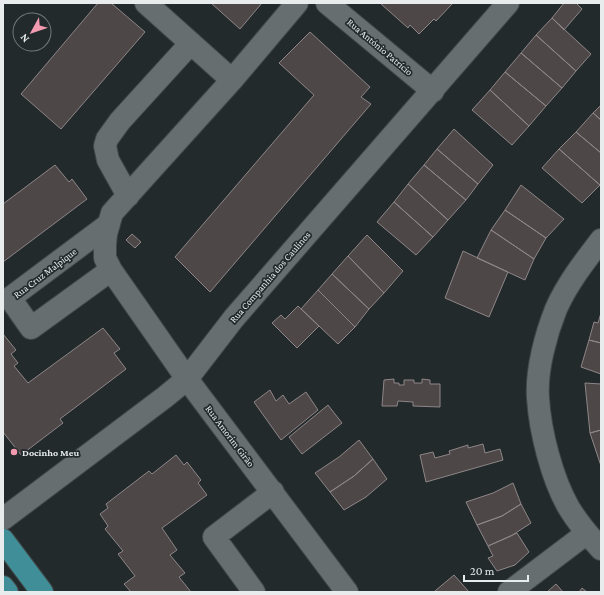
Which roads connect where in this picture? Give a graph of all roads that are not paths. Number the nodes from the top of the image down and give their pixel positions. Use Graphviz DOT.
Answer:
graph roads {
  1 [pos="146,3"];
  2 [pos="297,3"];
  3 [pos="327,3"];
  4 [pos="508,3"];
  5 [pos="191,43"];
  6 [pos="232,80"];
  7 [pos="433,91"];
  8 [pos="128,196"];
  9 [pos="108,224"];
  10 [pos="601,240"];
  11 [pos="110,270"];
  12 [pos="187,379"];
  13 [pos="273,492"];
  14 [pos="3,519"];
  15 [pos="3,540"];
  16 [pos="594,541"];
  17 [pos="3,587"];
  18 [pos="7,592"];
  19 [pos="42,592"];
  20 [pos="254,592"];
  21 [pos="347,592"];
  22 [pos="509,592"];
  1 -- 5 [label="street"];
  2 -- 6 [label="street, Rua Cruz Malpique"];
  3 -- 7 [label="street, Rua António Patrício"];
  4 -- 7 [label="street, Rua Companhia dos Caulinos"];
  5 -- 6 [label="street"];
  5 -- 8 [label="street"];
  6 -- 8 [label="street, Rua Cruz Malpique"];
  7 -- 12 [label="street, Rua Companhia dos Caulinos"];
  8 -- 9 [label="street, Rua Cruz Malpique"];
  9 -- 11 [label="street, Rua Cruz Malpique"];
  9 -- 11 [label="street, Rua Cruz Malpique"];
  10 -- 16 [label="street"];
  11 -- 12 [label="street, Rua Cruz Malpique"];
  12 -- 13 [label="street, Rua Amorim Girão"];
  12 -- 14 [label="street, Rua Companhia dos Caulinos"];
  13 -- 20 [label="street"];
  13 -- 21 [label="street, Rua Amorim Girão"];
  15 -- 19 [label="main road"];
  16 -- 22 [label="street"];
  17 -- 18 [label="main road"];
}
